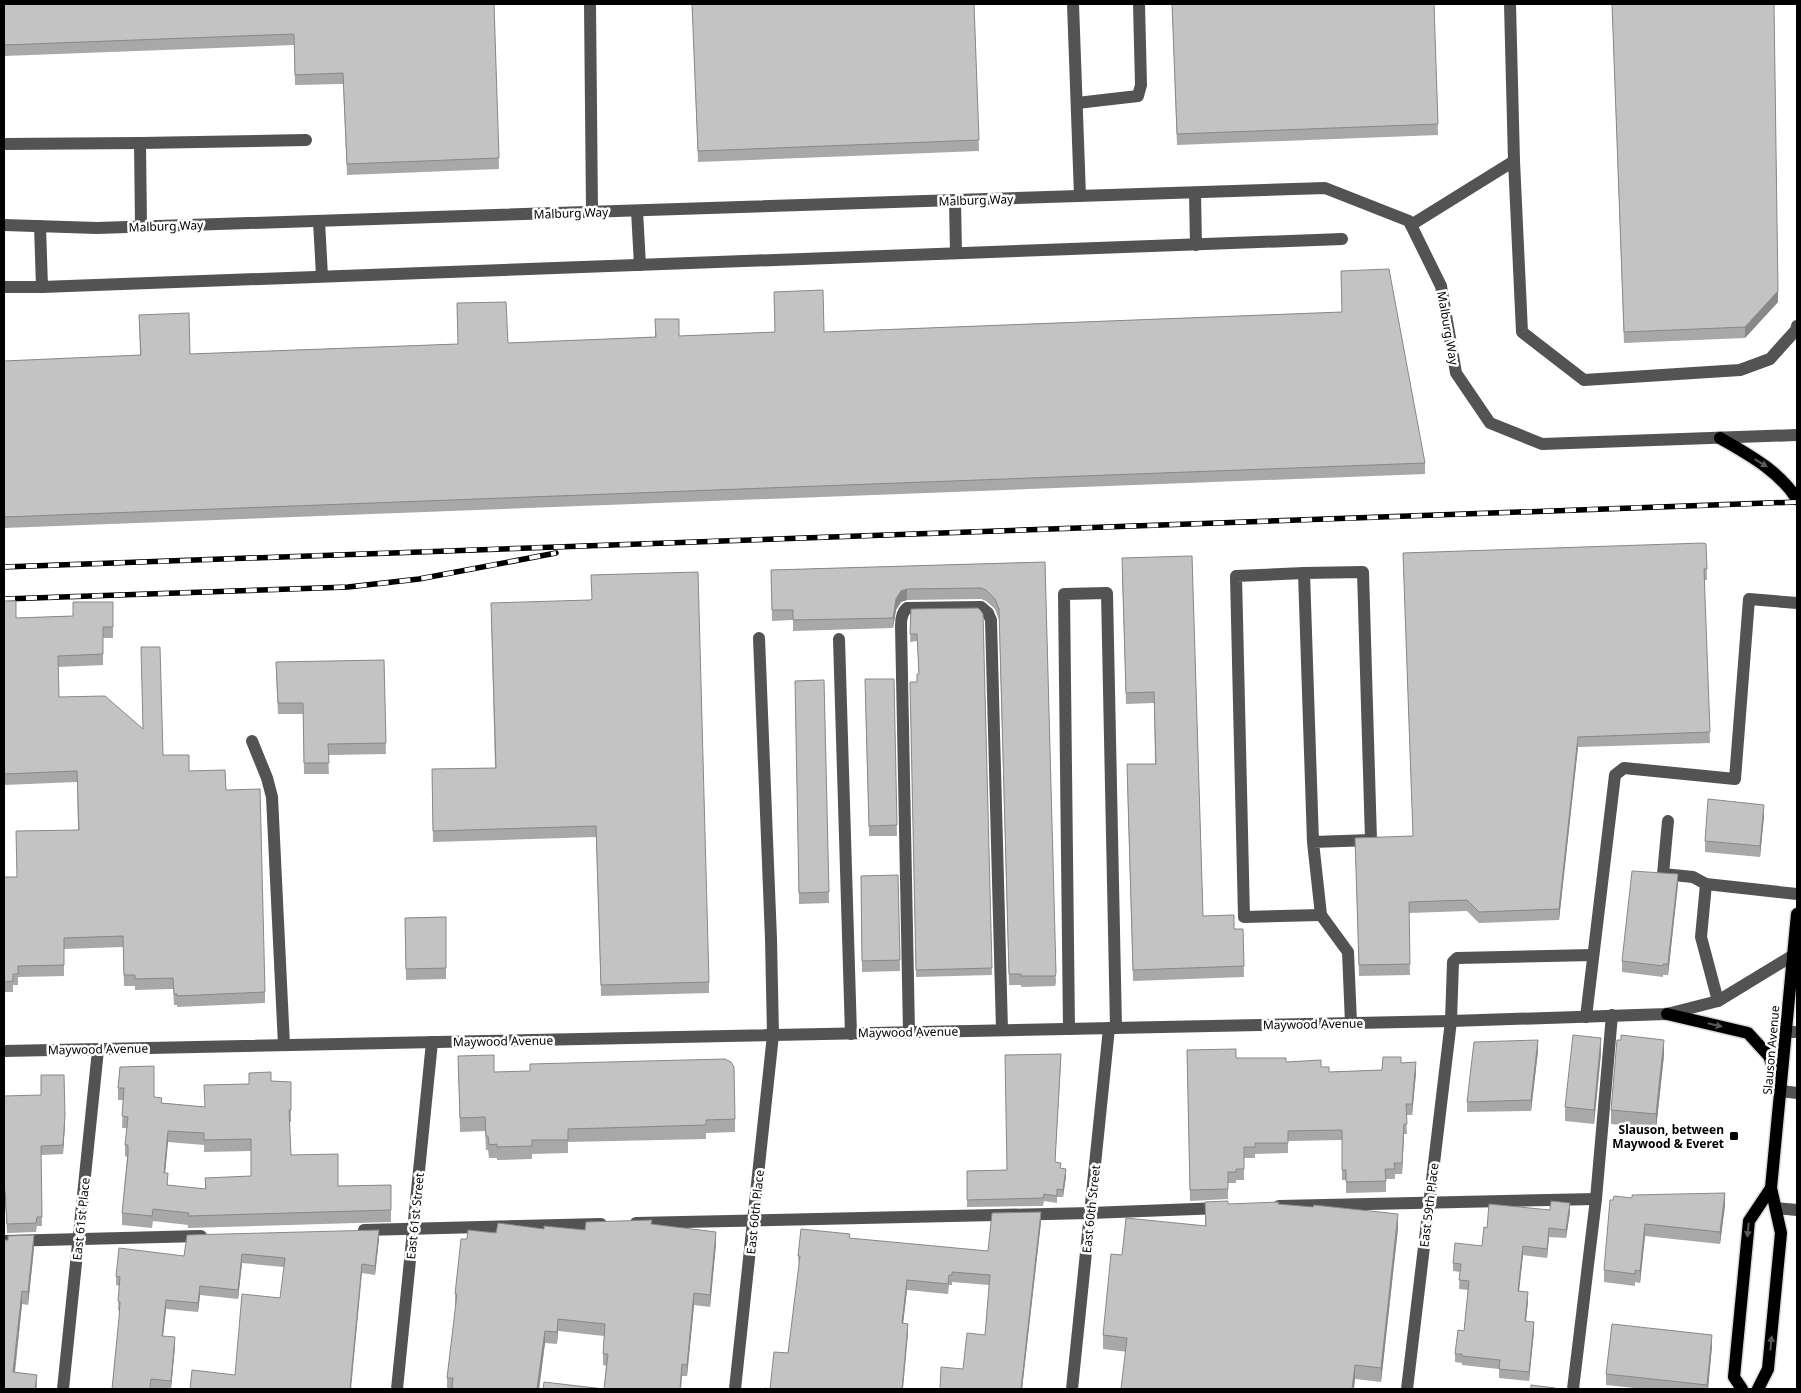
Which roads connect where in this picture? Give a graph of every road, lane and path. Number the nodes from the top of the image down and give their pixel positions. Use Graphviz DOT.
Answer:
graph roads {
  1 [pos="590,4"];
  2 [pos="1073,4"];
  3 [pos="1139,4"];
  4 [pos="1510,4"];
  5 [pos="1077,103"];
  6 [pos="306,140"];
  7 [pos="140,143"];
  8 [pos="4,144"];
  9 [pos="1514,160"];
  10 [pos="1195,192"];
  11 [pos="1080,196"];
  12 [pos="955,200"];
  13 [pos="637,211"];
  14 [pos="592,212"];
  15 [pos="319,221"];
  16 [pos="4,225"];
  17 [pos="1411,225"];
  18 [pos="40,226"];
  19 [pos="141,226"];
  20 [pos="1342,239"];
  21 [pos="1196,244"];
  22 [pos="956,253"];
  23 [pos="640,265"];
  24 [pos="322,276"];
  25 [pos="4,287"];
  26 [pos="42,287"];
  27 [pos="1797,326"];
  28 [pos="1797,435"];
  29 [pos="1720,438"];
  30 [pos="1797,498"];
  31 [pos="1304,573"];
  32 [pos="1797,603"];
  33 [pos="760,638"];
  34 [pos="839,639"];
  35 [pos="252,741"];
  36 [pos="1668,821"];
  37 [pos="1313,842"];
  38 [pos="1706,884"];
  39 [pos="1797,894"];
  40 [pos="1797,914"];
  41 [pos="1321,915"];
  42 [pos="1795,954"];
  43 [pos="1593,955"];
  44 [pos="1718,1001"];
  45 [pos="1667,1014"];
  46 [pos="1586,1016"];
  47 [pos="1612,1016"];
  48 [pos="1451,1021"];
  49 [pos="1350,1023"];
  50 [pos="1112,1028"];
  51 [pos="1069,1029"];
  52 [pos="1002,1030"];
  53 [pos="909,1032"];
  54 [pos="1792,1032"];
  55 [pos="851,1034"];
  56 [pos="773,1035"];
  57 [pos="432,1042"];
  58 [pos="284,1045"];
  59 [pos="98,1050"];
  60 [pos="4,1052"];
  61 [pos="1781,1089"];
  62 [pos="1797,1093"];
  63 [pos="1771,1188"];
  64 [pos="1596,1199"];
  65 [pos="1429,1203"];
  66 [pos="1270,1206"];
  67 [pos="1230,1207"];
  68 [pos="1776,1208"];
  69 [pos="1797,1210"];
  70 [pos="1090,1213"];
  71 [pos="754,1220"];
  72 [pos="414,1229"];
  73 [pos="354,1231"];
  74 [pos="216,1235"];
  75 [pos="78,1240"];
  76 [pos="4,1241"];
  77 [pos="63,1389"];
  78 [pos="397,1389"];
  79 [pos="735,1389"];
  80 [pos="1072,1389"];
  81 [pos="1407,1389"];
  82 [pos="1573,1389"];
  83 [pos="1742,1389"];
  84 [pos="1758,1389"];
  1 -- 14 [label="street"];
  2 -- 5 [label="street"];
  3 -- 5 [label="street"];
  4 -- 9 [label="street"];
  5 -- 11 [label="street"];
  6 -- 7 [label="street"];
  7 -- 8 [label="street"];
  7 -- 19 [label="street"];
  9 -- 17 [label="street"];
  9 -- 27 [label="street"];
  10 -- 11 [label="street, Malburg Way"];
  10 -- 17 [label="street, Malburg Way"];
  10 -- 21 [label="street"];
  11 -- 12 [label="street, Malburg Way"];
  12 -- 13 [label="street, Malburg Way"];
  12 -- 22 [label="street"];
  13 -- 14 [label="street, Malburg Way"];
  13 -- 23 [label="street"];
  14 -- 15 [label="street, Malburg Way"];
  15 -- 19 [label="street, Malburg Way"];
  15 -- 24 [label="street"];
  16 -- 18 [label="street, Malburg Way"];
  17 -- 29 [label="street, Malburg Way"];
  18 -- 19 [label="street, Malburg Way"];
  18 -- 26 [label="street"];
  20 -- 21 [label="street"];
  21 -- 22 [label="street"];
  22 -- 23 [label="street"];
  23 -- 24 [label="street"];
  24 -- 26 [label="street"];
  25 -- 26 [label="street"];
  28 -- 29 [label="street, Malburg Way"];
  29 -- 30 [label="main road, one-way"];
  31 -- 37 [label="street"];
  31 -- 37 [label="street"];
  31 -- 41 [label="street"];
  32 -- 43 [label="street"];
  33 -- 56 [label="street, East 60th Place"];
  34 -- 55 [label="street"];
  35 -- 58 [label="street"];
  36 -- 38 [label="street"];
  37 -- 41 [label="street"];
  38 -- 39 [label="street"];
  38 -- 44 [label="street"];
  40 -- 42 [label="main road, Slauson Avenue"];
  41 -- 49 [label="street"];
  42 -- 44 [label="street, Maywood Avenue"];
  42 -- 54 [label="main road, Slauson Avenue"];
  43 -- 46 [label="street"];
  43 -- 48 [label="street, East 59th Place"];
  44 -- 45 [label="street, Maywood Avenue"];
  45 -- 47 [label="street, Maywood Avenue"];
  45 -- 61 [label="main road, one-way"];
  46 -- 47 [label="street, Maywood Avenue"];
  46 -- 48 [label="street, Maywood Avenue"];
  47 -- 64 [label="street"];
  48 -- 49 [label="street, Maywood Avenue"];
  48 -- 65 [label="street, East 59th Place"];
  49 -- 50 [label="street, Maywood Avenue"];
  50 -- 51 [label="street, Maywood Avenue"];
  50 -- 51 [label="street, East 60th Street"];
  50 -- 70 [label="street, East 60th Street"];
  51 -- 52 [label="street, Maywood Avenue"];
  52 -- 53 [label="street, Maywood Avenue"];
  52 -- 53 [label="street"];
  53 -- 55 [label="street, Maywood Avenue"];
  54 -- 61 [label="main road, Slauson Avenue"];
  55 -- 56 [label="street, Maywood Avenue"];
  56 -- 57 [label="street, Maywood Avenue"];
  56 -- 71 [label="street, East 60th Place"];
  57 -- 58 [label="street, Maywood Avenue"];
  57 -- 72 [label="street, East 61st Street"];
  58 -- 59 [label="street, Maywood Avenue"];
  59 -- 60 [label="street, Maywood Avenue"];
  59 -- 75 [label="street, East 61st Place"];
  61 -- 62 [label="street"];
  61 -- 63 [label="main road, Slauson Avenue"];
  63 -- 68 [label="main road, Slauson Avenue"];
  63 -- 83 [label="main road, Slauson Avenue, one-way"];
  64 -- 65 [label="street"];
  64 -- 82 [label="street"];
  65 -- 66 [label="street"];
  65 -- 81 [label="street, East 59th Place"];
  67 -- 70 [label="street"];
  68 -- 69 [label="street"];
  84 -- 68 [label="main road, Slauson Avenue, one-way"];
  70 -- 71 [label="street"];
  70 -- 80 [label="street, East 60th Street"];
  71 -- 72 [label="street"];
  71 -- 79 [label="street, East 60th Place"];
  72 -- 73 [label="street"];
  72 -- 78 [label="street, East 61st Street"];
  74 -- 75 [label="street"];
  75 -- 76 [label="street"];
  75 -- 77 [label="street, East 61st Place"];
}
